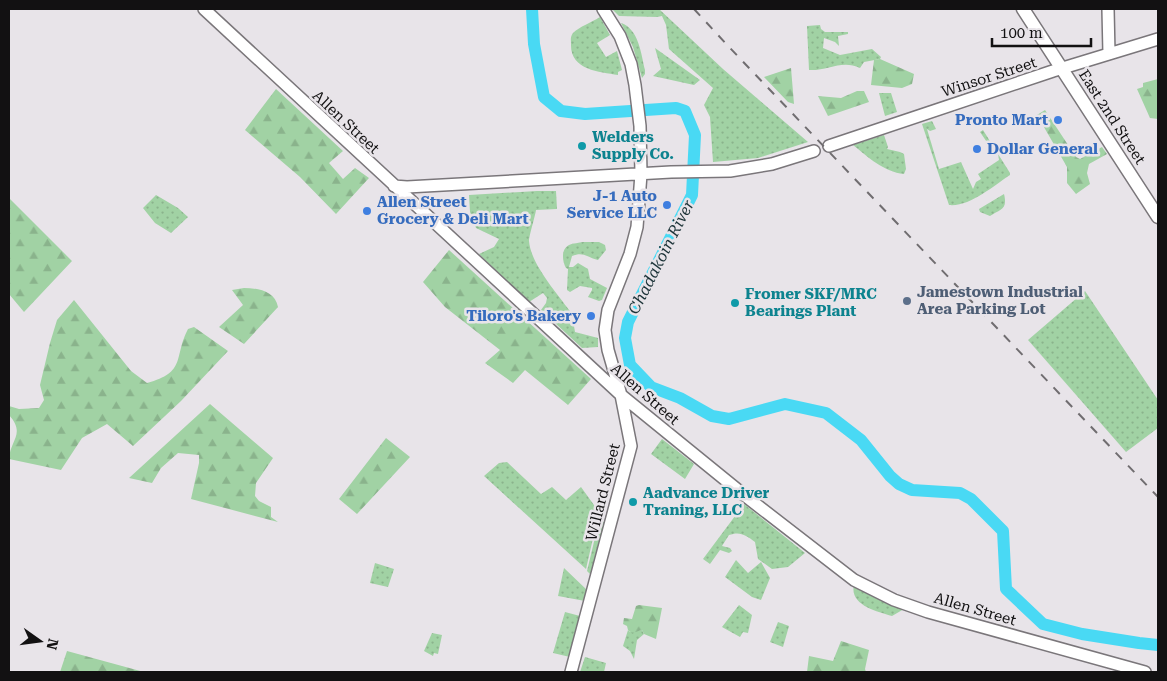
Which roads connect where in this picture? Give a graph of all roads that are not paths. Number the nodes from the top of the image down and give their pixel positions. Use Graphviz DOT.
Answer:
graph roads {
  1 [pos="204,9"];
  2 [pos="603,9"];
  3 [pos="1023,9"];
  4 [pos="1108,9"];
  5 [pos="1158,39"];
  6 [pos="1109,54"];
  7 [pos="1061,68"];
  8 [pos="829,146"];
  9 [pos="814,150"];
  10 [pos="641,174"];
  11 [pos="441,185"];
  12 [pos="394,186"];
  13 [pos="416,186"];
  14 [pos="407,197"];
  15 [pos="1158,217"];
  16 [pos="620,395"];
  17 [pos="572,672"];
  18 [pos="1145,672"];
  1 -- 12 [label="street, Allen Street"];
  2 -- 10 [label="street, Willard Street"];
  3 -- 7 [label="main road, East 2nd Street"];
  4 -- 6 [label="street"];
  5 -- 6 [label="street, Winsor Street"];
  6 -- 7 [label="street, Winsor Street"];
  7 -- 8 [label="street, Winsor Street"];
  7 -- 15 [label="main road, East 2nd Street"];
  9 -- 10 [label="street"];
  10 -- 11 [label="street"];
  10 -- 16 [label="street, Willard Street"];
  11 -- 13 [label="street"];
  11 -- 14 [label="street"];
  12 -- 13 [label="street"];
  12 -- 14 [label="street, Allen Street"];
  13 -- 14 [label="street"];
  14 -- 16 [label="street, Allen Street"];
  16 -- 17 [label="street, Willard Street"];
  16 -- 18 [label="street, Allen Street"];
}
